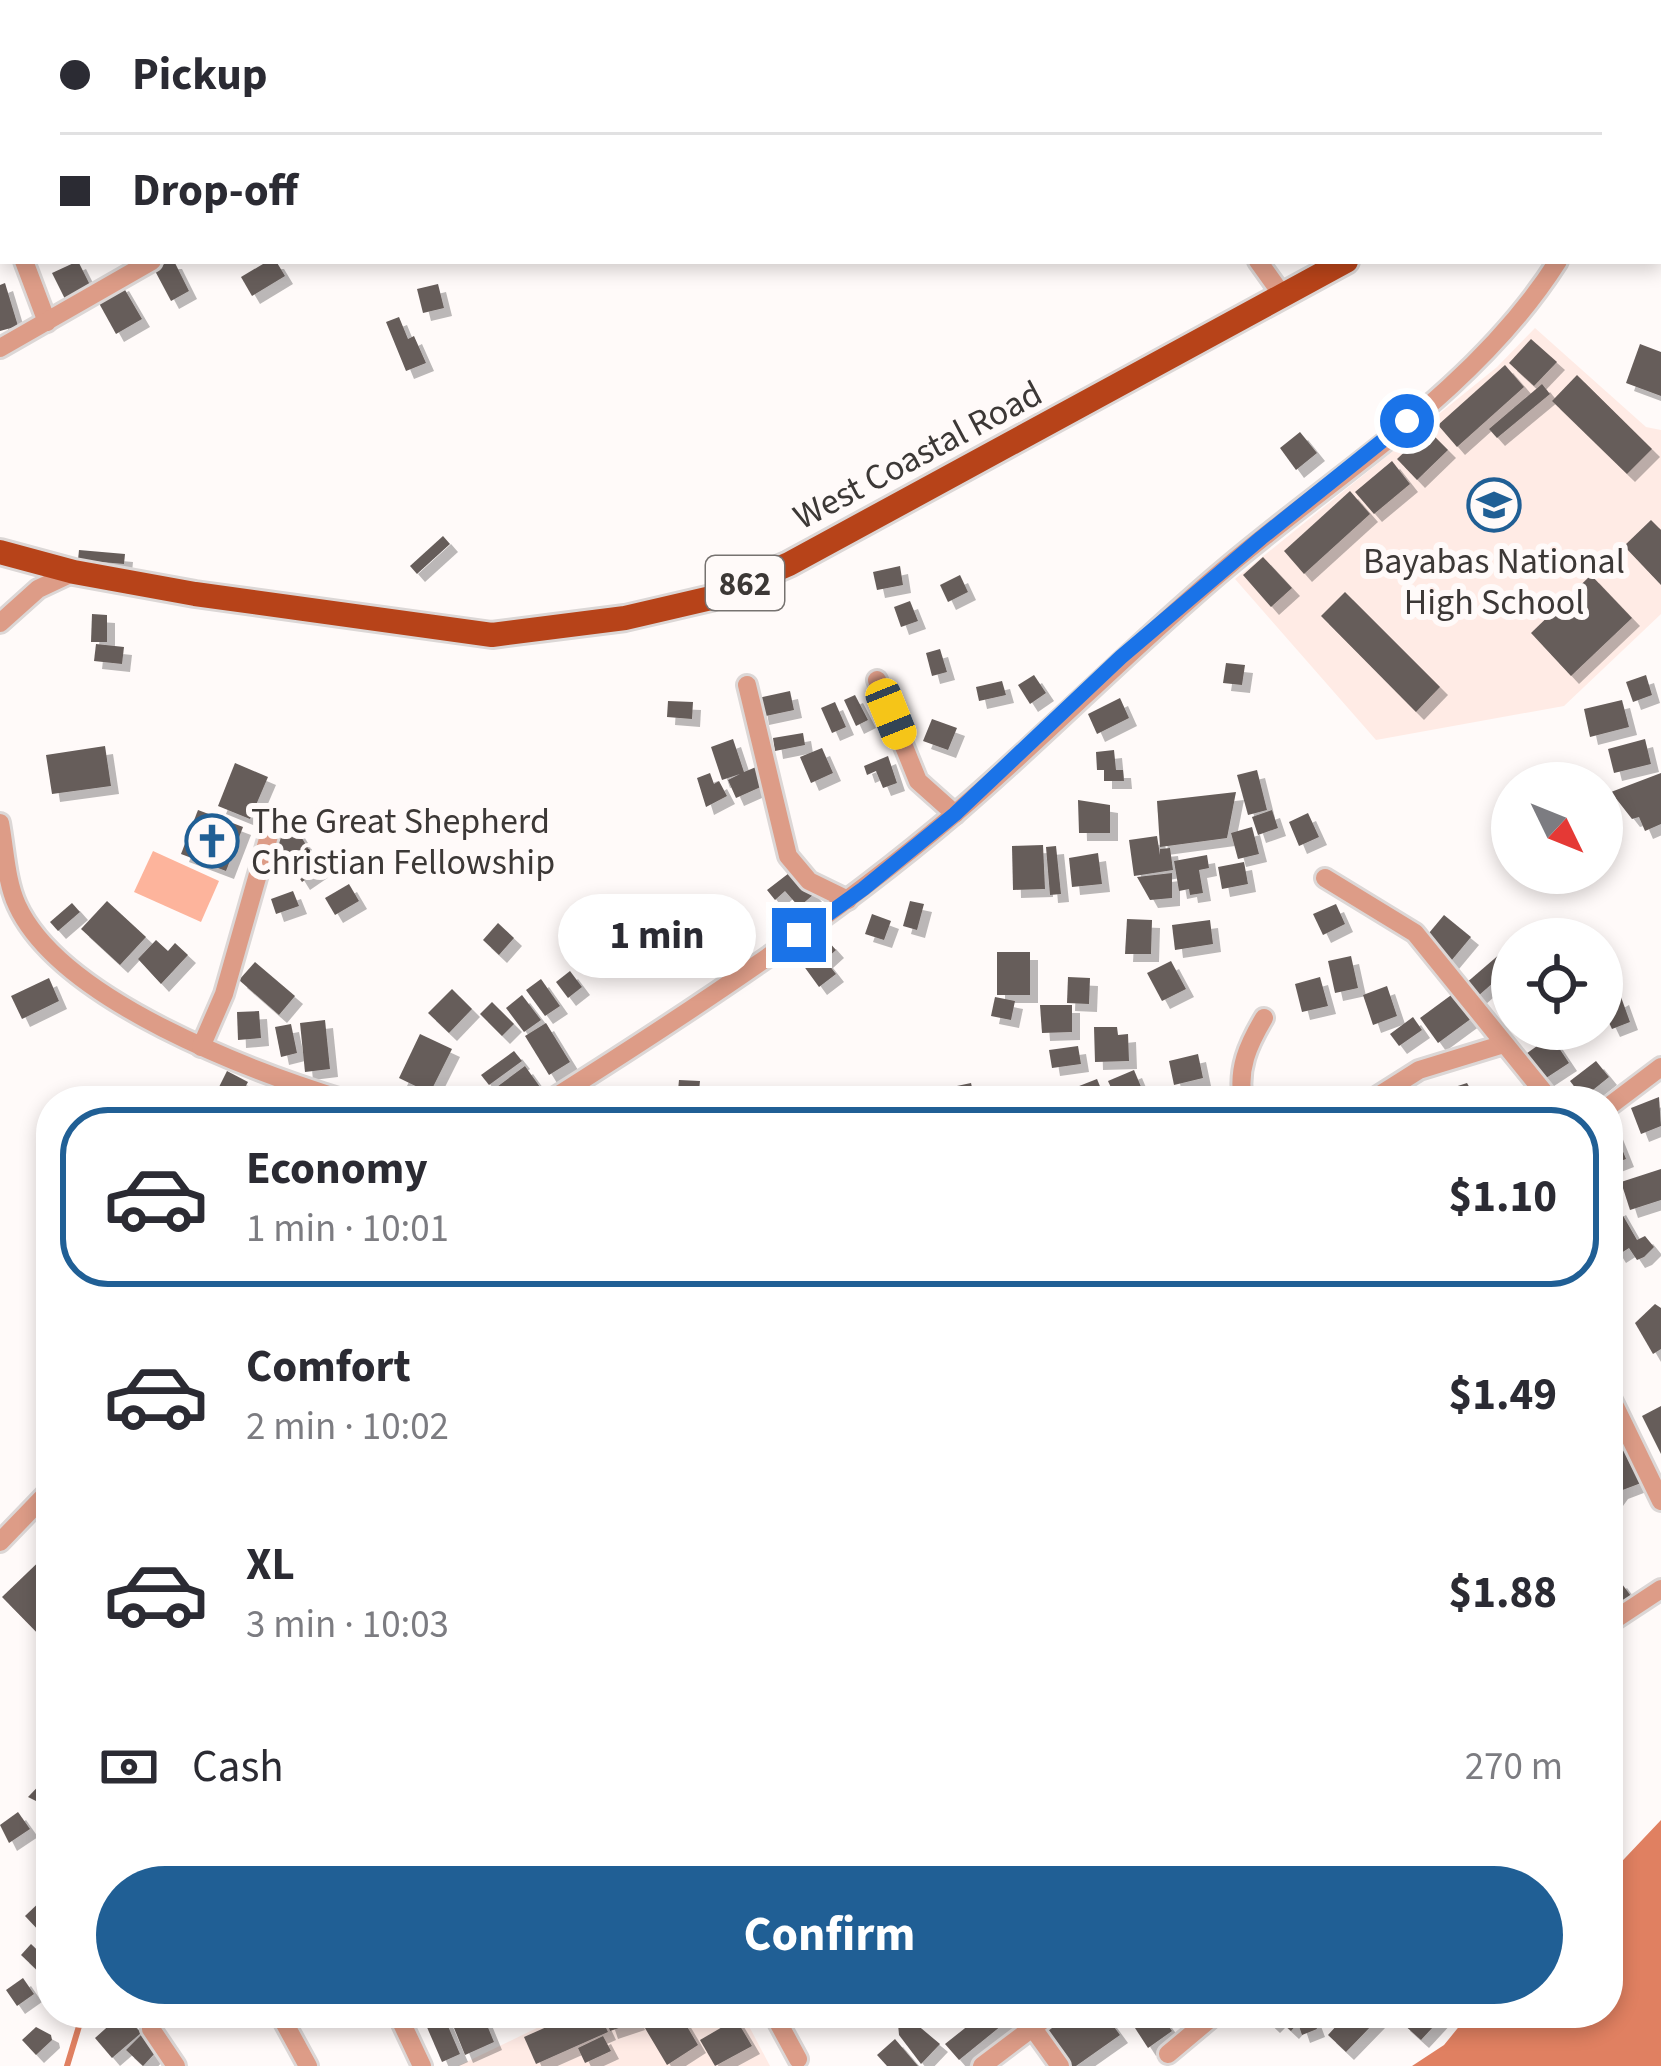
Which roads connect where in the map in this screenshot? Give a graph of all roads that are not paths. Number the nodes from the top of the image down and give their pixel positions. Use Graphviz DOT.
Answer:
graph roads {
  1 [pos="25,264"];
  2 [pos="147,264"];
  3 [pos="1260,264"];
  4 [pos="1341,264"];
  5 [pos="1556,264"];
  6 [pos="1283,296"];
  7 [pos="47,322"];
  8 [pos="0,348"];
  9 [pos="0,552"];
  10 [pos="74,572"];
  11 [pos="0,623"];
  12 [pos="878,680"];
  13 [pos="747,685"];
  14 [pos="955,814"];
  15 [pos="0,824"];
  16 [pos="270,832"];
  17 [pos="1324,878"];
  18 [pos="848,900"];
  19 [pos="9,906"];
  20 [pos="1264,1018"];
  21 [pos="1491,1028"];
  22 [pos="201,1048"];
  23 [pos="1491,1049"];
  24 [pos="1509,1050"];
  25 [pos="1661,1067"];
  26 [pos="300,1086"];
  27 [pos="573,1086"];
  28 [pos="1241,1086"];
  29 [pos="1394,1086"];
  30 [pos="1539,1086"];
  31 [pos="1623,1096"];
  32 [pos="1623,1423"];
  33 [pos="1661,1501"];
  34 [pos="36,1505"];
  35 [pos="0,1542"];
  36 [pos="1661,1589"];
  37 [pos="1623,1614"];
  38 [pos="287,2028"];
  39 [pos="404,2028"];
  40 [pos="781,2028"];
  41 [pos="1019,2028"];
  42 [pos="1033,2028"];
  43 [pos="1199,2028"];
  44 [pos="151,2029"];
  45 [pos="1168,2054"];
  46 [pos="798,2060"];
  47 [pos="176,2066"];
  48 [pos="308,2066"];
  49 [pos="422,2066"];
  50 [pos="982,2066"];
  51 [pos="1060,2066"];
  1 -- 7 [label="street"];
  2 -- 7 [label="street"];
  3 -- 6 [label="street"];
  4 -- 6 [label="main road, West Coastal Road / 862"];
  5 -- 14 [label="street"];
  6 -- 10 [label="main road, West Coastal Road / 862"];
  7 -- 8 [label="street"];
  9 -- 10 [label="main road, West Coastal Road / 862"];
  10 -- 11 [label="street"];
  12 -- 14 [label="street"];
  13 -- 18 [label="street"];
  14 -- 18 [label="street"];
  15 -- 19 [label="street"];
  16 -- 22 [label="street"];
  17 -- 21 [label="street"];
  18 -- 27 [label="street"];
  19 -- 22 [label="street"];
  20 -- 28 [label="street"];
  22 -- 26 [label="street"];
  23 -- 29 [label="street"];
  24 -- 30 [label="street"];
  25 -- 31 [label="street"];
  32 -- 33 [label="street"];
  34 -- 35 [label="street"];
  36 -- 37 [label="street"];
  38 -- 48 [label="street"];
  39 -- 49 [label="street"];
  40 -- 46 [label="street"];
  41 -- 50 [label="street"];
  42 -- 51 [label="street"];
  43 -- 45 [label="street"];
  44 -- 47 [label="street"];
}
